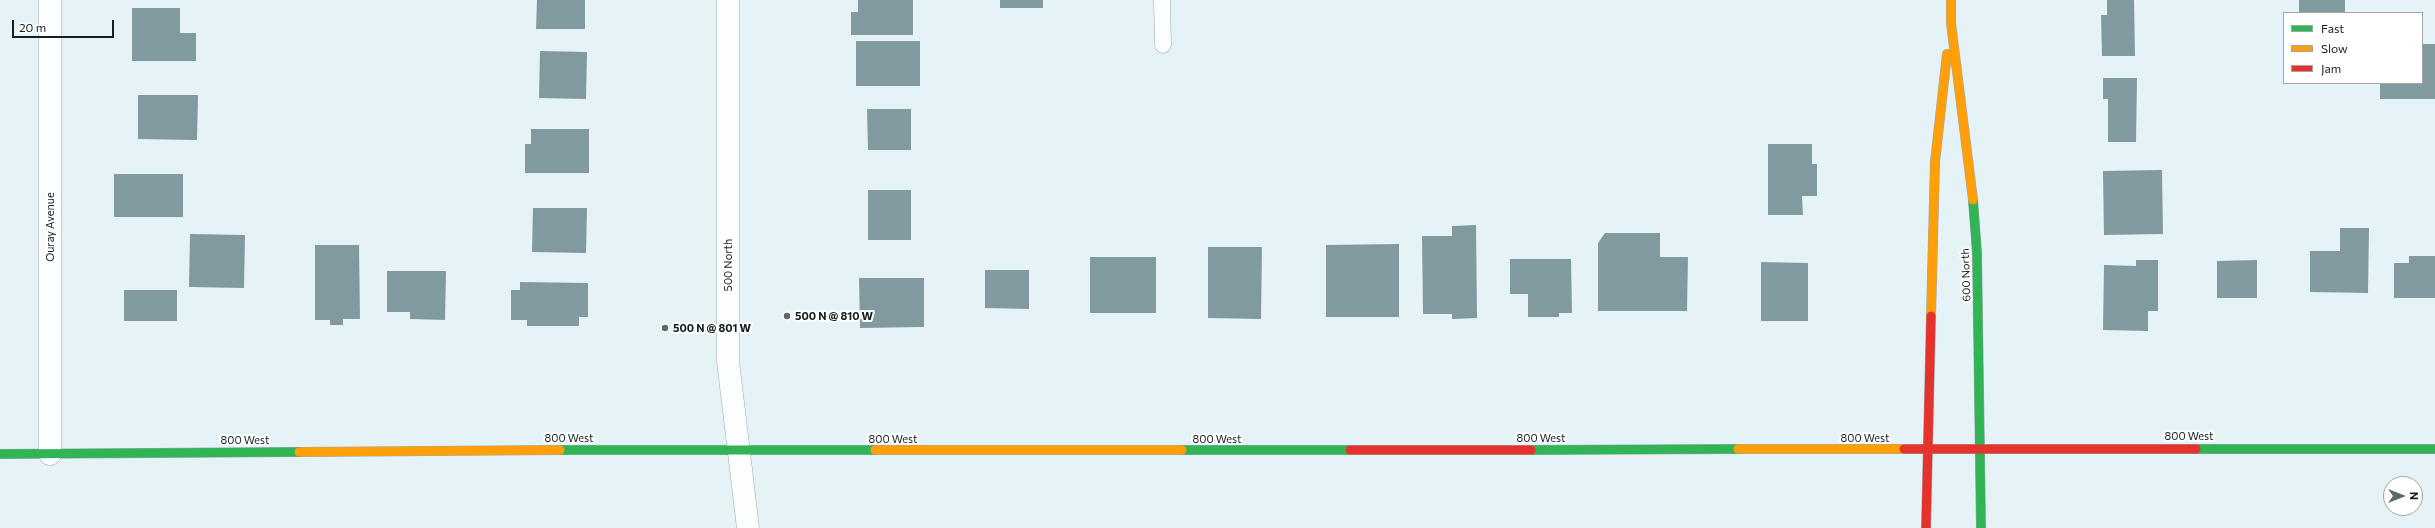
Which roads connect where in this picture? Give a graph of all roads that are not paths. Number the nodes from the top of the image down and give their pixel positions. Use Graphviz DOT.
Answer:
graph roads {
  1 [pos="50,0"];
  2 [pos="728,0"];
  3 [pos="1162,0"];
  4 [pos="1951,0"];
  5 [pos="1951,23"];
  6 [pos="1163,45"];
  7 [pos="1929,449"];
  8 [pos="1981,449"];
  9 [pos="2435,449"];
  10 [pos="739,450"];
  11 [pos="0,454"];
  12 [pos="50,454"];
  13 [pos="748,528"];
  14 [pos="1926,528"];
  15 [pos="1981,528"];
  1 -- 12 [label="street, Ouray Avenue"];
  2 -- 10 [label="street, 500 North"];
  3 -- 6 [label="lane"];
  4 -- 5 [label="street, 600 North"];
  5 -- 7 [label="street, 600 North"];
  5 -- 8 [label="street, 600 North"];
  7 -- 8 [label="street, 800 West"];
  7 -- 10 [label="street, 800 West"];
  7 -- 14 [label="street, 600 North"];
  8 -- 9 [label="street, 800 West"];
  8 -- 15 [label="street, 600 North"];
  10 -- 12 [label="street, 800 West"];
  10 -- 13 [label="street, 500 North"];
  11 -- 12 [label="street, 800 West"];
}
